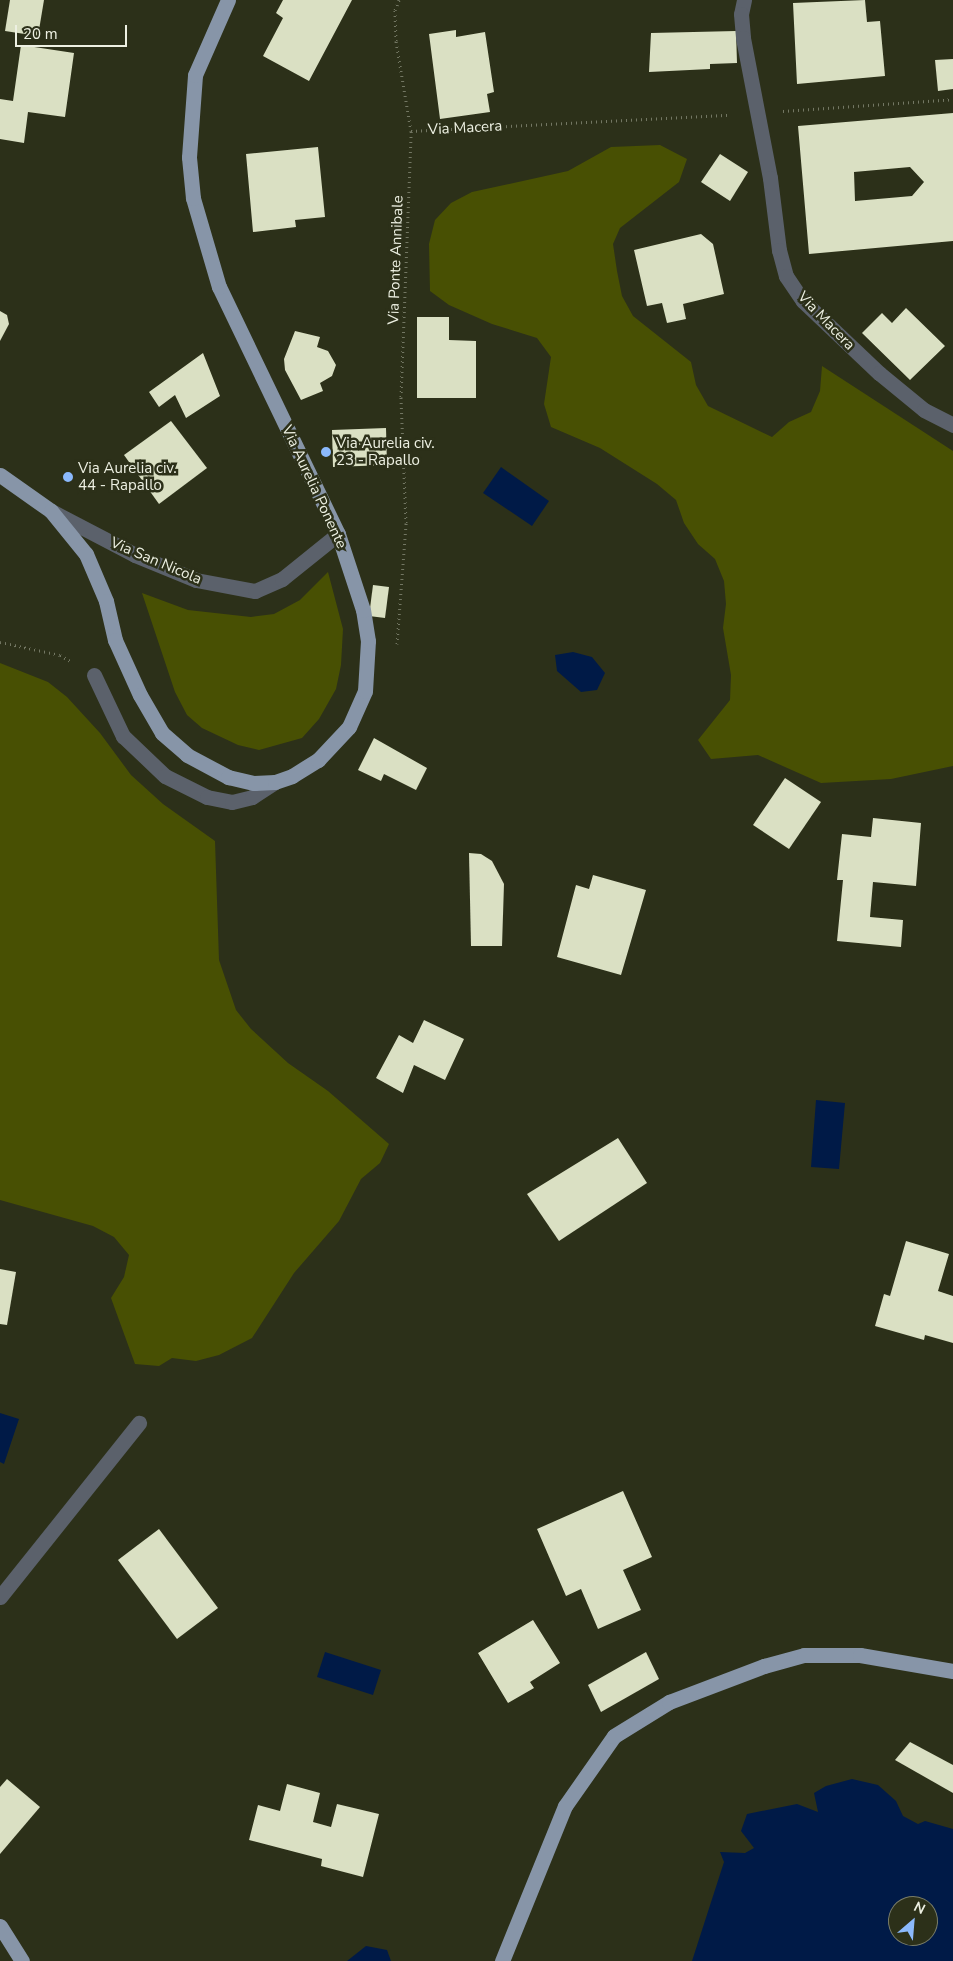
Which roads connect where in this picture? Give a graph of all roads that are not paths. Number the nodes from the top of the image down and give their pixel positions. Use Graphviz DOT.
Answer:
graph roads {
  1 [pos="228,0"];
  2 [pos="744,0"];
  3 [pos="953,425"];
  4 [pos="0,475"];
  5 [pos="51,511"];
  6 [pos="338,534"];
  7 [pos="94,675"];
  8 [pos="275,782"];
  9 [pos="139,1424"];
  10 [pos="0,1597"];
  11 [pos="953,1671"];
  12 [pos="0,1926"];
  13 [pos="22,1961"];
  14 [pos="502,1961"];
  1 -- 6 [label="main road, Via Aurelia Ponente"];
  2 -- 3 [label="street, Via Macera"];
  4 -- 5 [label="main road, Via Aurelia Ponente"];
  5 -- 6 [label="street, Via San Nicola"];
  5 -- 8 [label="main road, Via Aurelia Ponente"];
  6 -- 8 [label="main road, Via Aurelia Ponente"];
  7 -- 8 [label="street"];
  9 -- 10 [label="street"];
  11 -- 14 [label="main road"];
  12 -- 13 [label="main road"];
}
